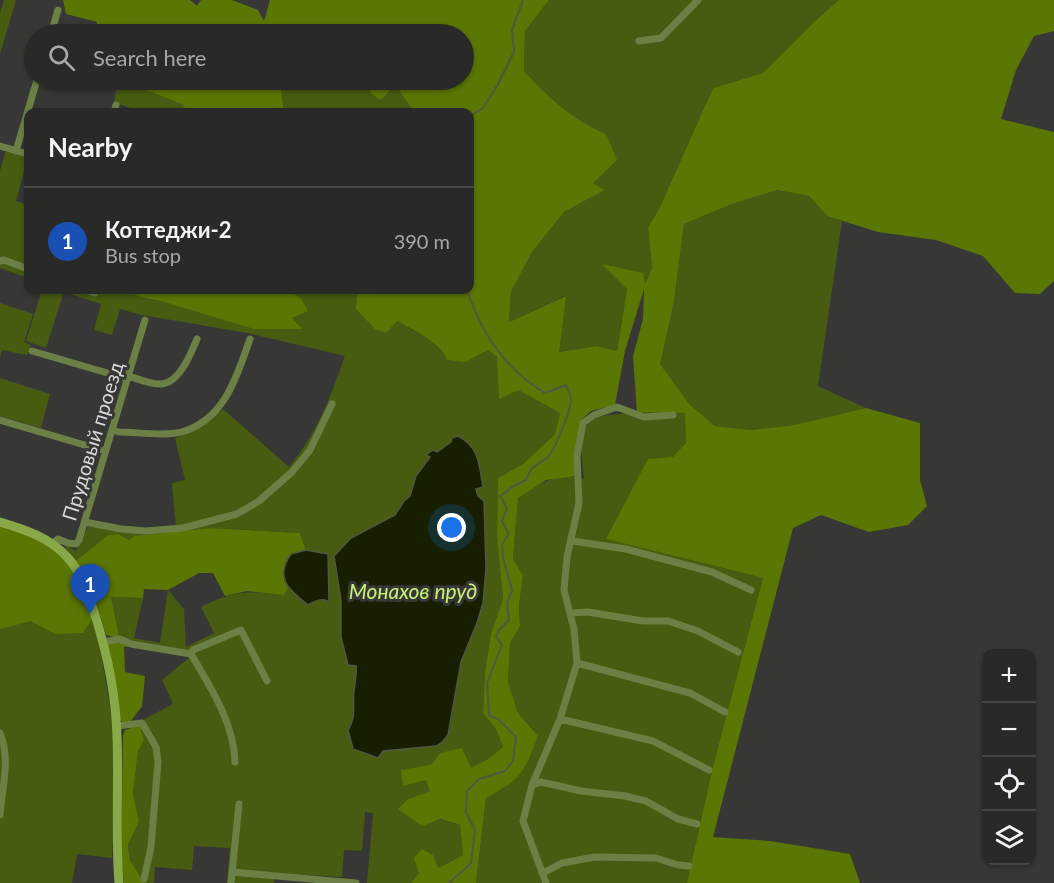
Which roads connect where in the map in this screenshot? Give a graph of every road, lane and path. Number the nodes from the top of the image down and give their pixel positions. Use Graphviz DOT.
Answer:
graph roads {
  1 [pos="698,0"];
  2 [pos="58,10"];
  3 [pos="54,24"];
  4 [pos="639,40"];
  5 [pos="34,90"];
  6 [pos="29,108"];
  7 [pos="24,124"];
  8 [pos="0,146"];
  9 [pos="16,151"];
  10 [pos="24,153"];
  11 [pos="0,261"];
  12 [pos="24,267"];
  13 [pos="145,320"];
  14 [pos="197,339"];
  15 [pos="250,339"];
  16 [pos="32,351"];
  17 [pos="128,377"];
  18 [pos="332,404"];
  19 [pos="673,416"];
  20 [pos="0,420"];
  21 [pos="112,430"];
  22 [pos="105,451"];
  23 [pos="0,522"];
  24 [pos="85,522"];
  25 [pos="572,541"];
  26 [pos="52,544"];
  27 [pos="752,590"];
  28 [pos="571,613"];
  29 [pos="103,642"];
  30 [pos="738,652"];
  31 [pos="191,654"];
  32 [pos="577,663"];
  33 [pos="267,681"];
  34 [pos="725,712"];
  35 [pos="560,719"];
  36 [pos="117,726"];
  37 [pos="0,733"];
  38 [pos="235,762"];
  39 [pos="709,770"];
  40 [pos="532,785"];
  41 [pos="238,804"];
  42 [pos="0,815"];
  43 [pos="697,824"];
  44 [pos="689,866"];
  45 [pos="232,872"];
  46 [pos="543,873"];
  47 [pos="144,879"];
  48 [pos="119,883"];
  49 [pos="231,883"];
  50 [pos="356,883"];
  51 [pos="546,883"];
  1 -- 4 [label="street"];
  2 -- 3 [label="street"];
  5 -- 6 [label="street"];
  7 -- 9 [label="street"];
  8 -- 9 [label="street"];
  9 -- 10 [label="street"];
  11 -- 12 [label="street"];
  13 -- 17 [label="street, Прудовый проезд"];
  14 -- 17 [label="street"];
  15 -- 21 [label="street"];
  16 -- 17 [label="street"];
  17 -- 21 [label="street, Прудовый проезд"];
  18 -- 24 [label="street"];
  19 -- 25 [label="street"];
  20 -- 22 [label="street"];
  21 -- 22 [label="street, Прудовый проезд"];
  22 -- 24 [label="street, Прудовый проезд"];
  23 -- 26 [label="main road"];
  24 -- 26 [label="street, Прудовый проезд"];
  25 -- 27 [label="street"];
  25 -- 28 [label="street"];
  26 -- 29 [label="main road"];
  28 -- 30 [label="street"];
  28 -- 32 [label="street"];
  29 -- 31 [label="street"];
  29 -- 36 [label="main road"];
  31 -- 33 [label="street"];
  31 -- 38 [label="street"];
  32 -- 34 [label="street"];
  32 -- 35 [label="street"];
  35 -- 39 [label="street"];
  35 -- 40 [label="street"];
  36 -- 47 [label="street"];
  36 -- 48 [label="main road"];
  37 -- 42 [label="street"];
  40 -- 43 [label="street"];
  40 -- 46 [label="street"];
  41 -- 45 [label="street"];
  44 -- 46 [label="street"];
  45 -- 49 [label="street"];
  45 -- 50 [label="street"];
  46 -- 51 [label="street"];
}
